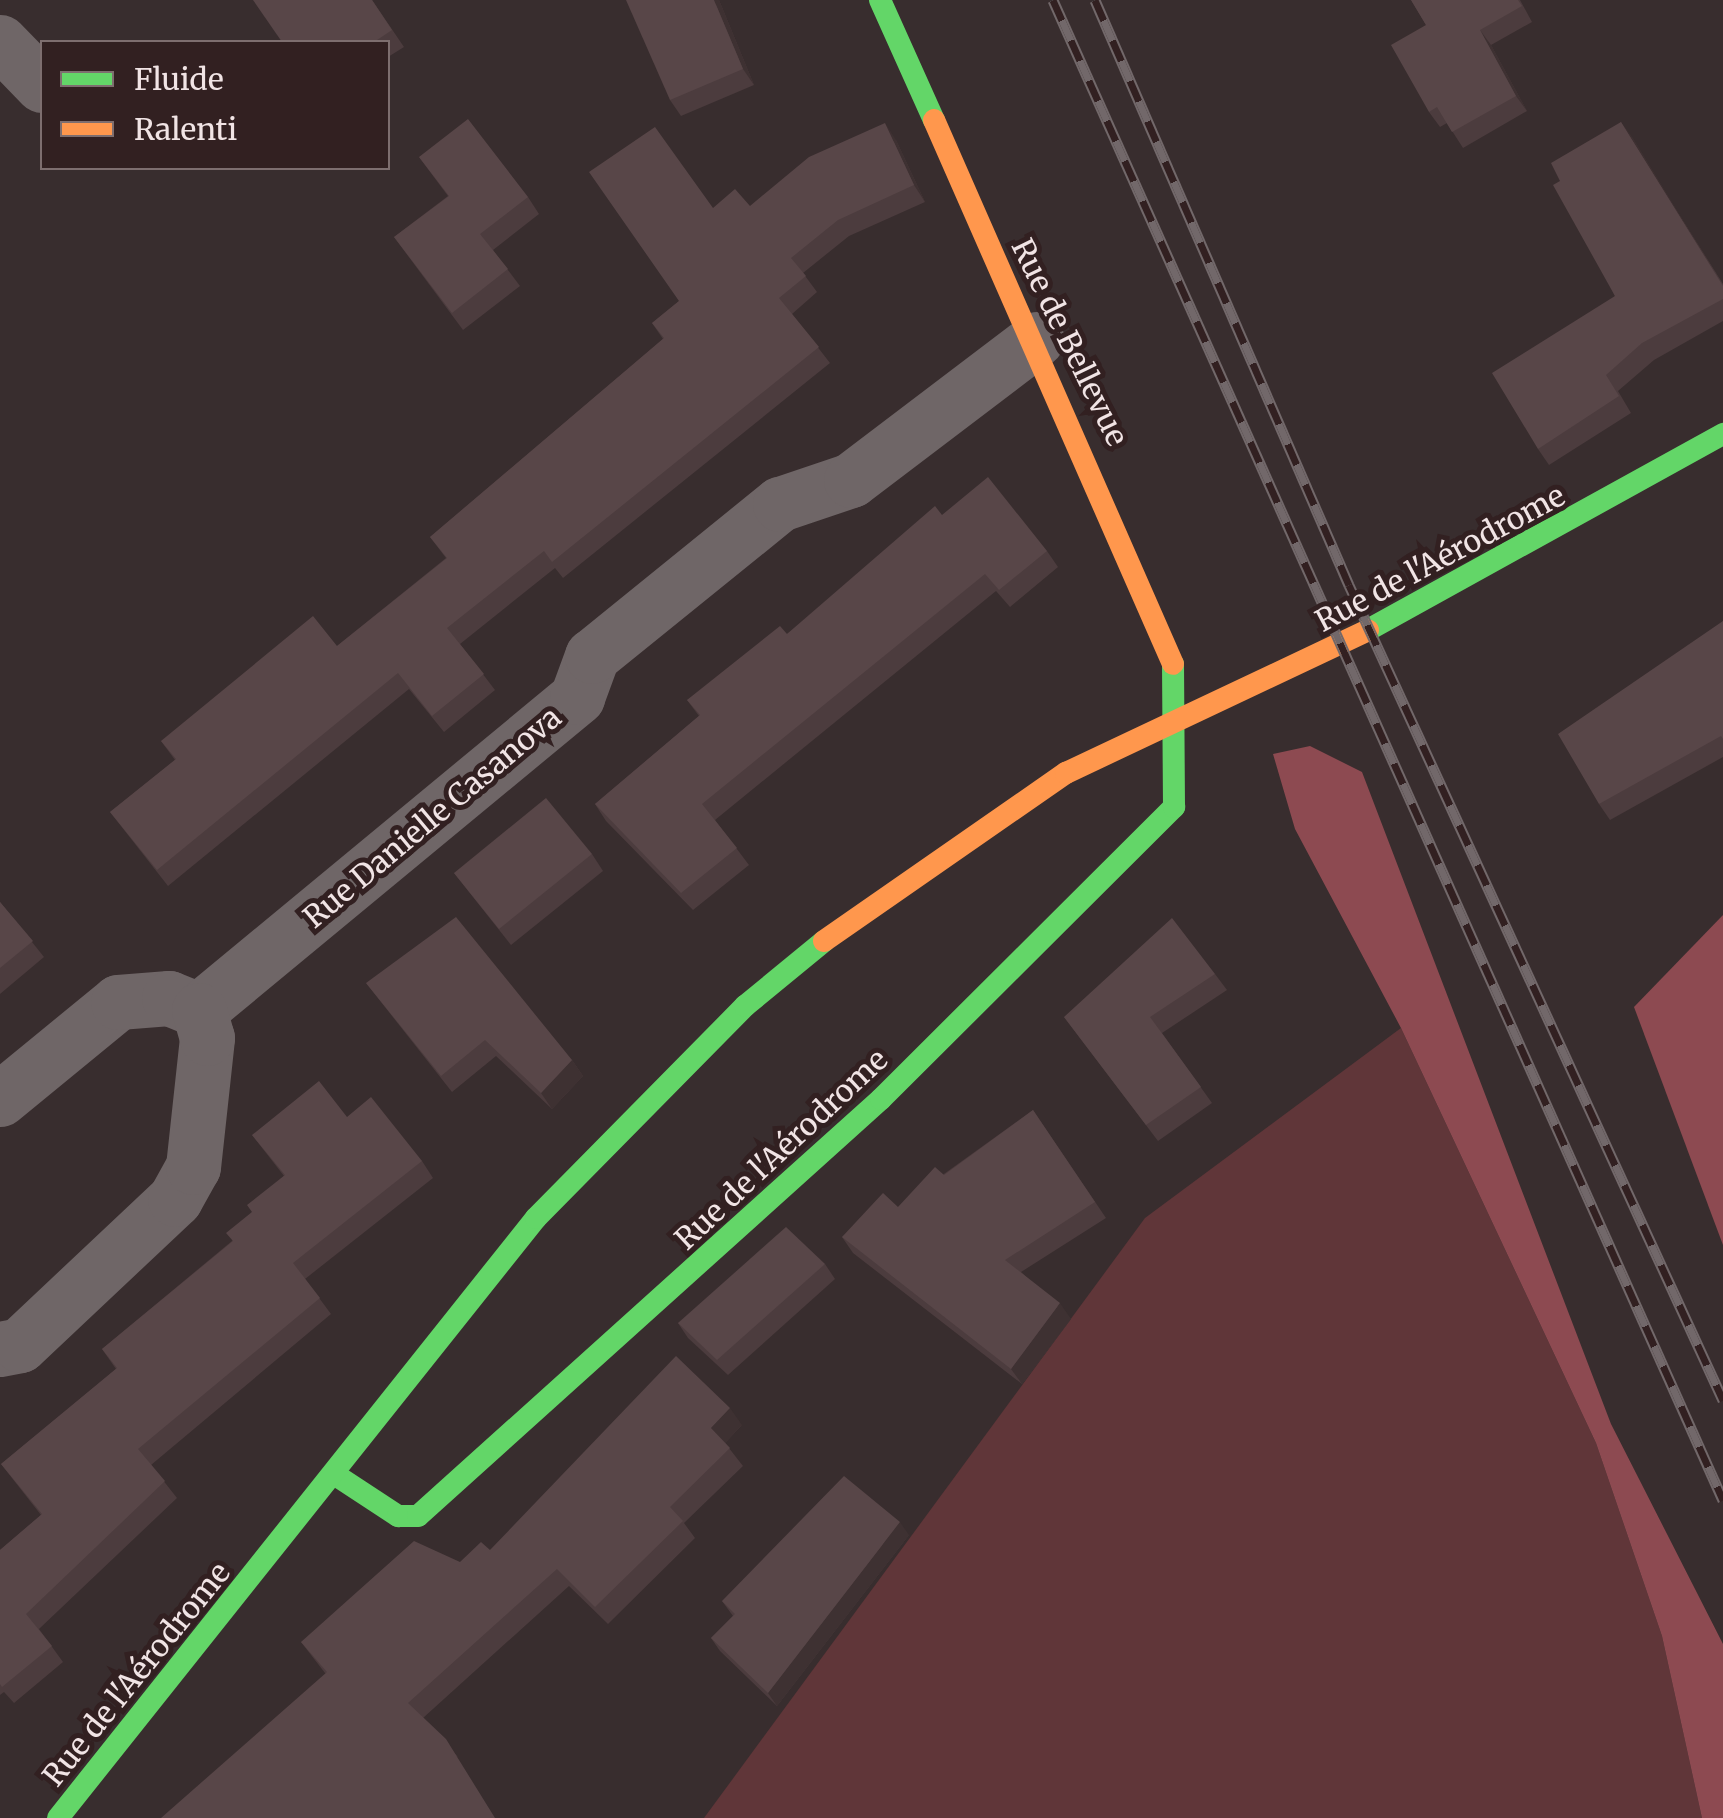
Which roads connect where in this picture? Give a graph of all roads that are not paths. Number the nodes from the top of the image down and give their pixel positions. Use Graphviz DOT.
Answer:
graph roads {
  1 [pos="880,0"];
  2 [pos="0,42"];
  3 [pos="40,83"];
  4 [pos="1037,339"];
  5 [pos="1723,434"];
  6 [pos="1177,718"];
  7 [pos="199,1010"];
  8 [pos="0,1099"];
  9 [pos="0,1349"];
  10 [pos="334,1474"];
  11 [pos="58,1818"];
  1 -- 4 [label="street, Rue de Bellevue"];
  2 -- 3 [label="street"];
  4 -- 6 [label="street, Rue de Bellevue"];
  4 -- 7 [label="street, Rue Danielle Casanova"];
  5 -- 6 [label="street, Rue de l'Aérodrome"];
  6 -- 10 [label="street, Rue de l'Aérodrome"];
  6 -- 10 [label="street, Rue de l'Aérodrome"];
  7 -- 8 [label="street"];
  7 -- 9 [label="street"];
  10 -- 11 [label="street, Rue de l'Aérodrome"];
}
